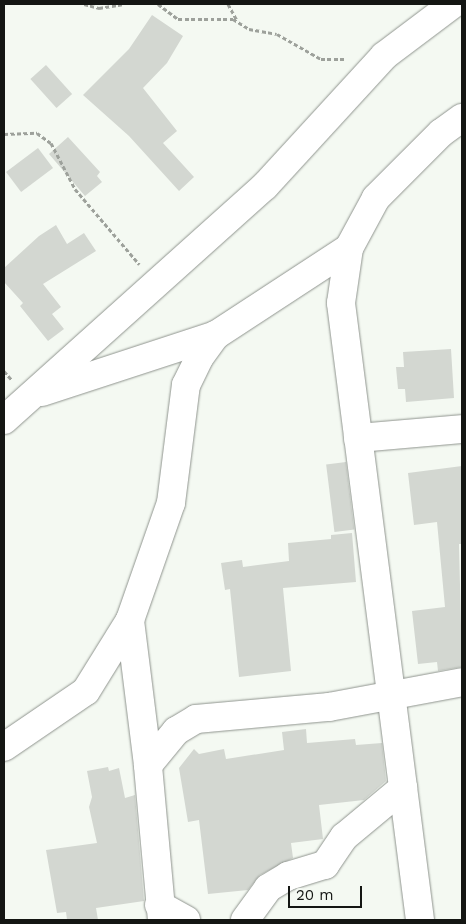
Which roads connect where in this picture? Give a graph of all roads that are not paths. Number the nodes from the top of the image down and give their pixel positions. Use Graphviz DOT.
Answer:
graph roads {
  1 [pos="453,4"];
  2 [pos="455,127"];
  3 [pos="348,248"];
  4 [pos="216,335"];
  5 [pos="31,396"];
  6 [pos="4,420"];
  7 [pos="462,429"];
  8 [pos="358,438"];
  9 [pos="130,620"];
  10 [pos="462,682"];
  11 [pos="390,694"];
  12 [pos="4,748"];
  13 [pos="148,765"];
  14 [pos="403,788"];
  15 [pos="161,913"];
  16 [pos="186,920"];
  17 [pos="245,920"];
  18 [pos="420,920"];
  1 -- 5 [label="street"];
  2 -- 3 [label="street"];
  3 -- 4 [label="street"];
  3 -- 8 [label="street"];
  4 -- 5 [label="street"];
  4 -- 9 [label="street"];
  5 -- 6 [label="street"];
  7 -- 8 [label="street"];
  8 -- 11 [label="street"];
  9 -- 12 [label="street"];
  9 -- 13 [label="street"];
  10 -- 11 [label="street"];
  11 -- 13 [label="street"];
  11 -- 14 [label="street"];
  13 -- 15 [label="street"];
  14 -- 17 [label="street"];
  14 -- 18 [label="street"];
  15 -- 16 [label="street"];
}
